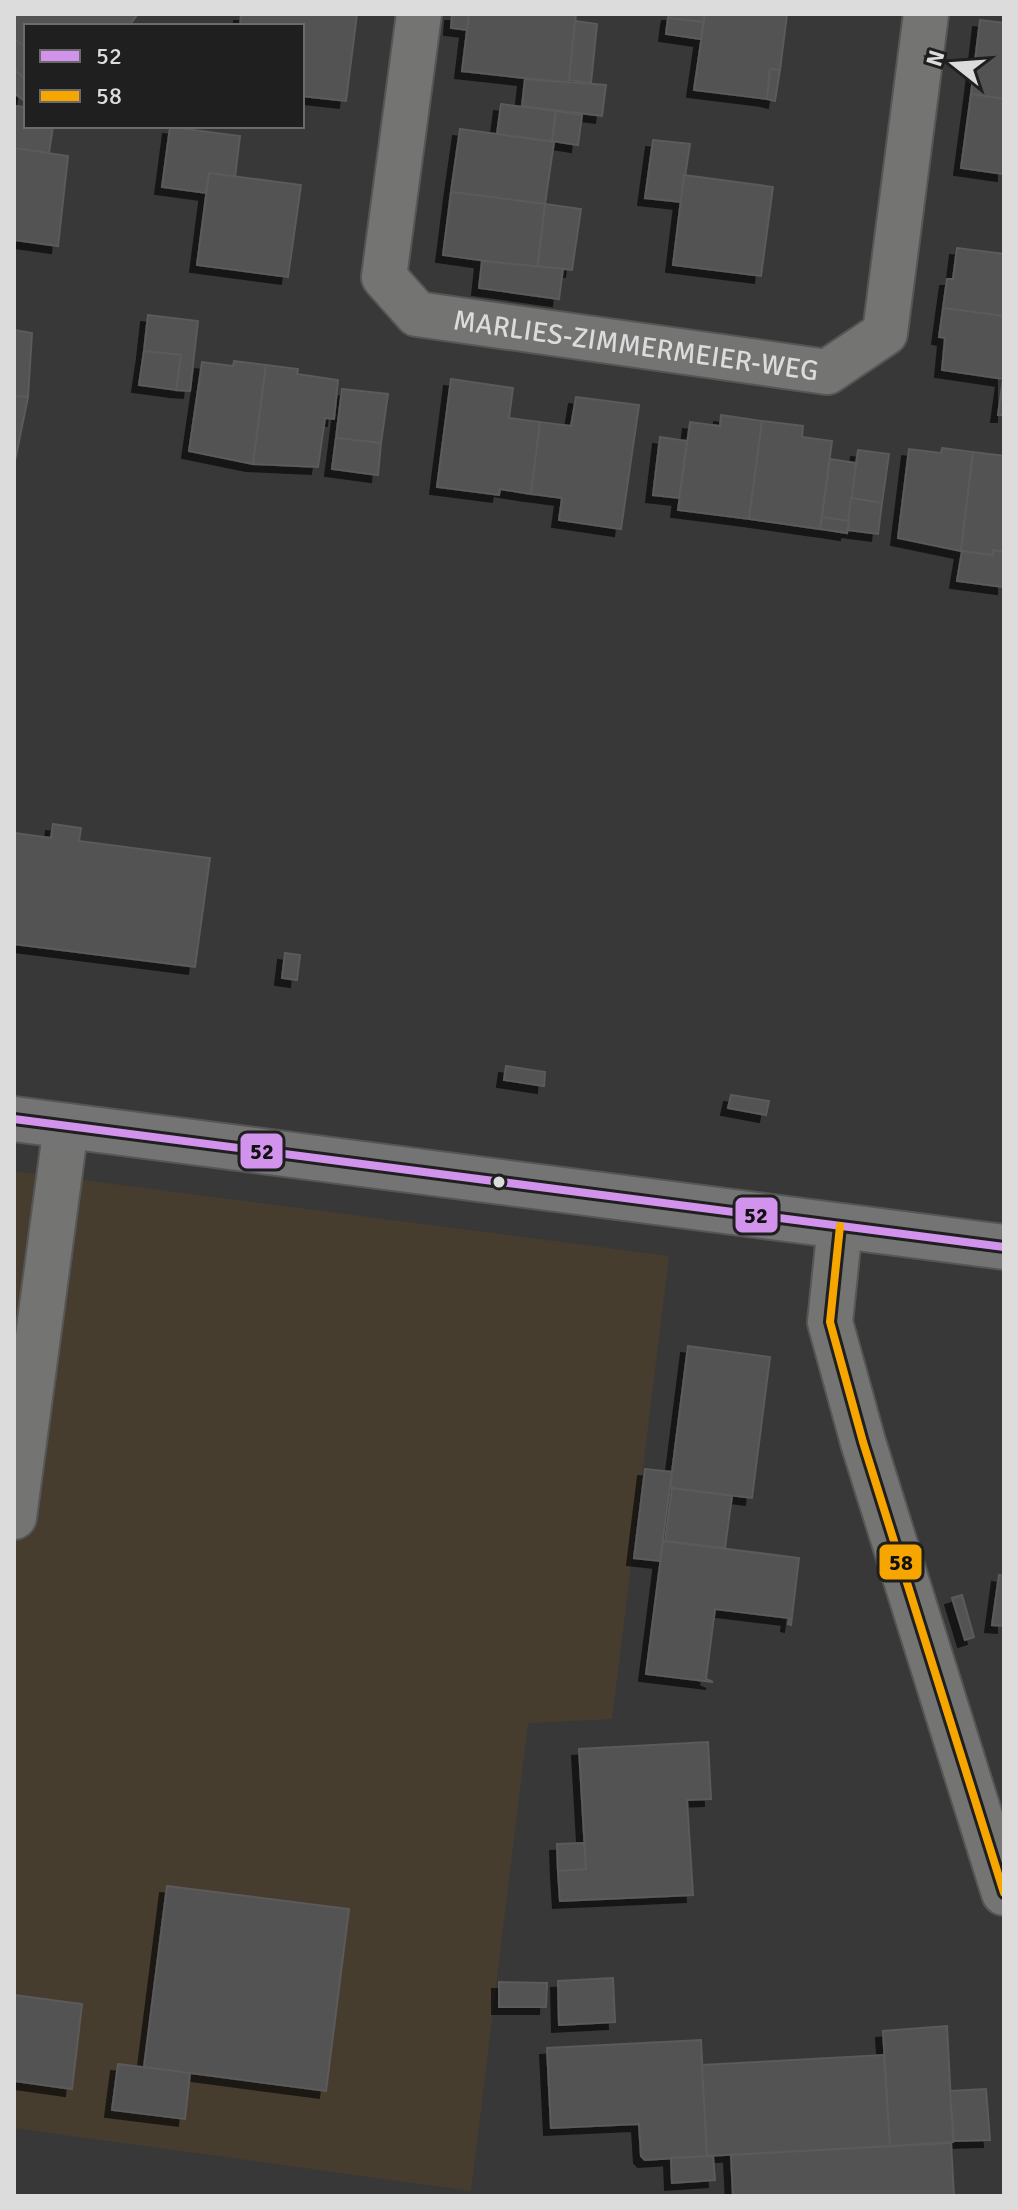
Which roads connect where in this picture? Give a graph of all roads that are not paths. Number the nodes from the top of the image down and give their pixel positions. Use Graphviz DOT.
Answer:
graph roads {
  1 [pos="419,14"];
  2 [pos="926,14"];
  3 [pos="14,1119"];
  4 [pos="66,1126"];
  5 [pos="840,1226"];
  6 [pos="1004,1247"];
  7 [pos="14,1517"];
  8 [pos="1004,1893"];
  1 -- 2 [label="street, MARLIES-ZIMMERMEIER-WEG"];
  3 -- 4 [label="main road"];
  4 -- 5 [label="main road"];
  4 -- 7 [label="street"];
  5 -- 6 [label="main road"];
  5 -- 8 [label="street"];
}
